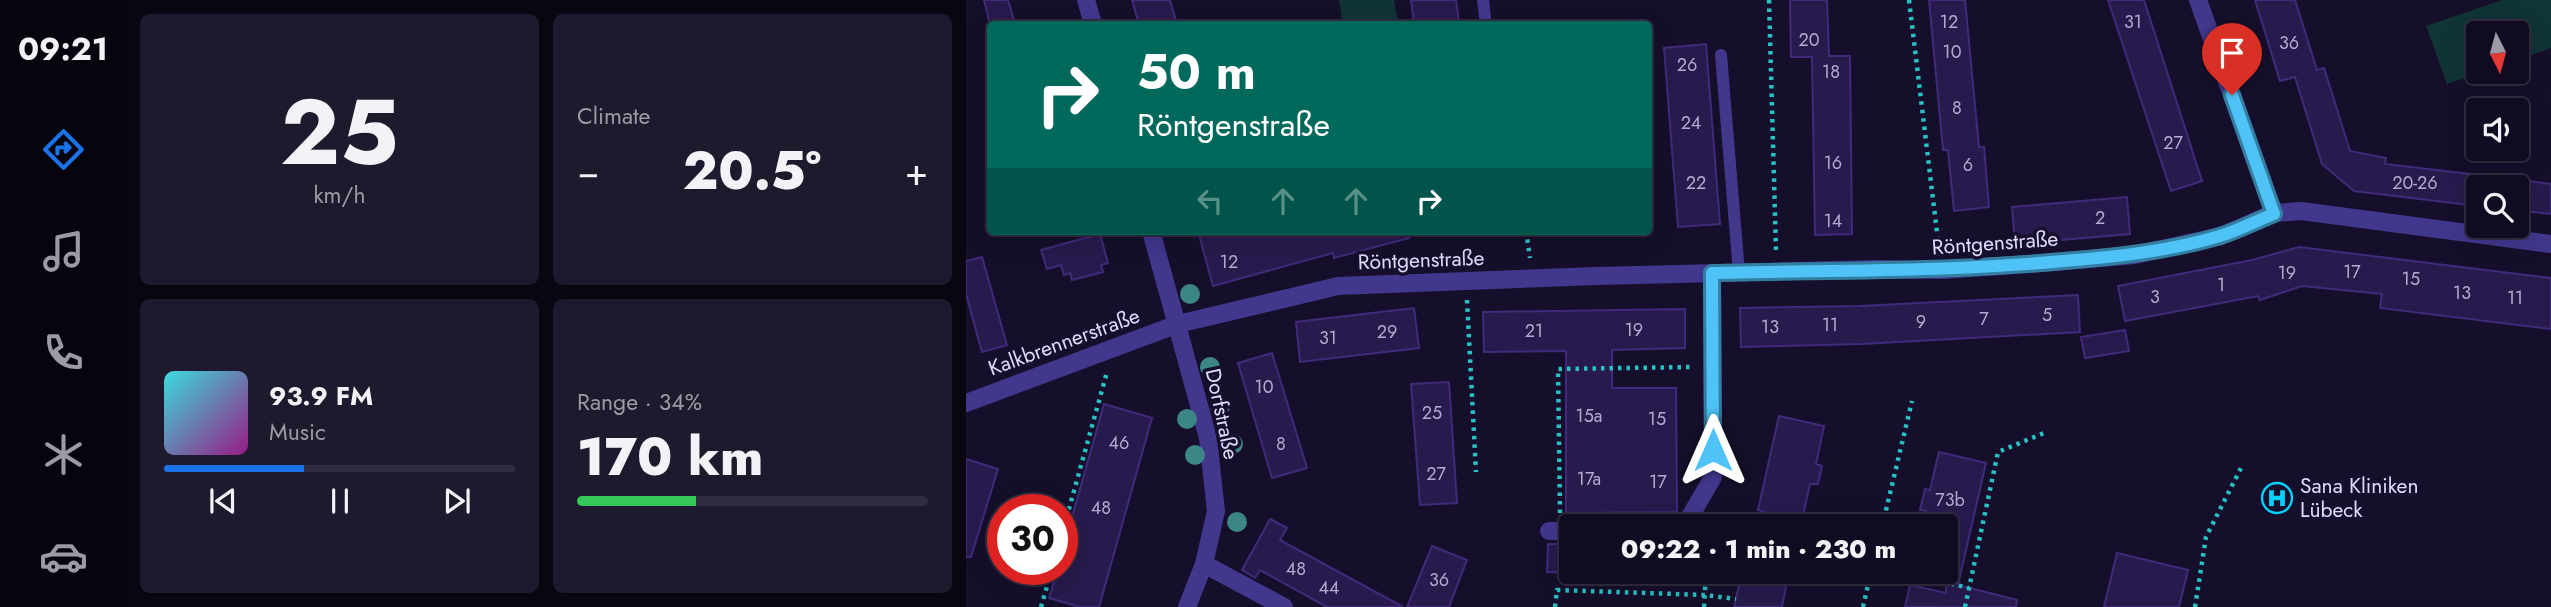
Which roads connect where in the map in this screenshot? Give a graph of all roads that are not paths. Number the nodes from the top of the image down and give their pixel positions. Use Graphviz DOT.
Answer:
graph roads {
  1 [pos="1086,0"];
  2 [pos="1483,0"];
  3 [pos="2197,0"];
  4 [pos="1485,17"];
  5 [pos="1092,21"];
  6 [pos="1721,55"];
  7 [pos="2274,214"];
  8 [pos="1152,235"];
  9 [pos="2551,244"];
  10 [pos="1740,272"];
  11 [pos="1712,273"];
  12 [pos="1178,324"];
  13 [pos="966,403"];
  14 [pos="1692,514"];
  15 [pos="1204,564"];
  16 [pos="1187,607"];
  17 [pos="1284,607"];
  1 -- 5 [label="street"];
  2 -- 4 [label="lane"];
  3 -- 7 [label="street"];
  6 -- 10 [label="lane"];
  7 -- 9 [label="street, Röntgenstraße"];
  7 -- 10 [label="street, Röntgenstraße"];
  8 -- 12 [label="street, Dorfstraße"];
  10 -- 11 [label="street, Röntgenstraße"];
  11 -- 12 [label="street, Röntgenstraße"];
  11 -- 14 [label="street"];
  12 -- 13 [label="street, Kalkbrennerstraße"];
  12 -- 15 [label="street, Dorfstraße"];
  15 -- 16 [label="street, Dorfstraße"];
  15 -- 17 [label="street"];
}
